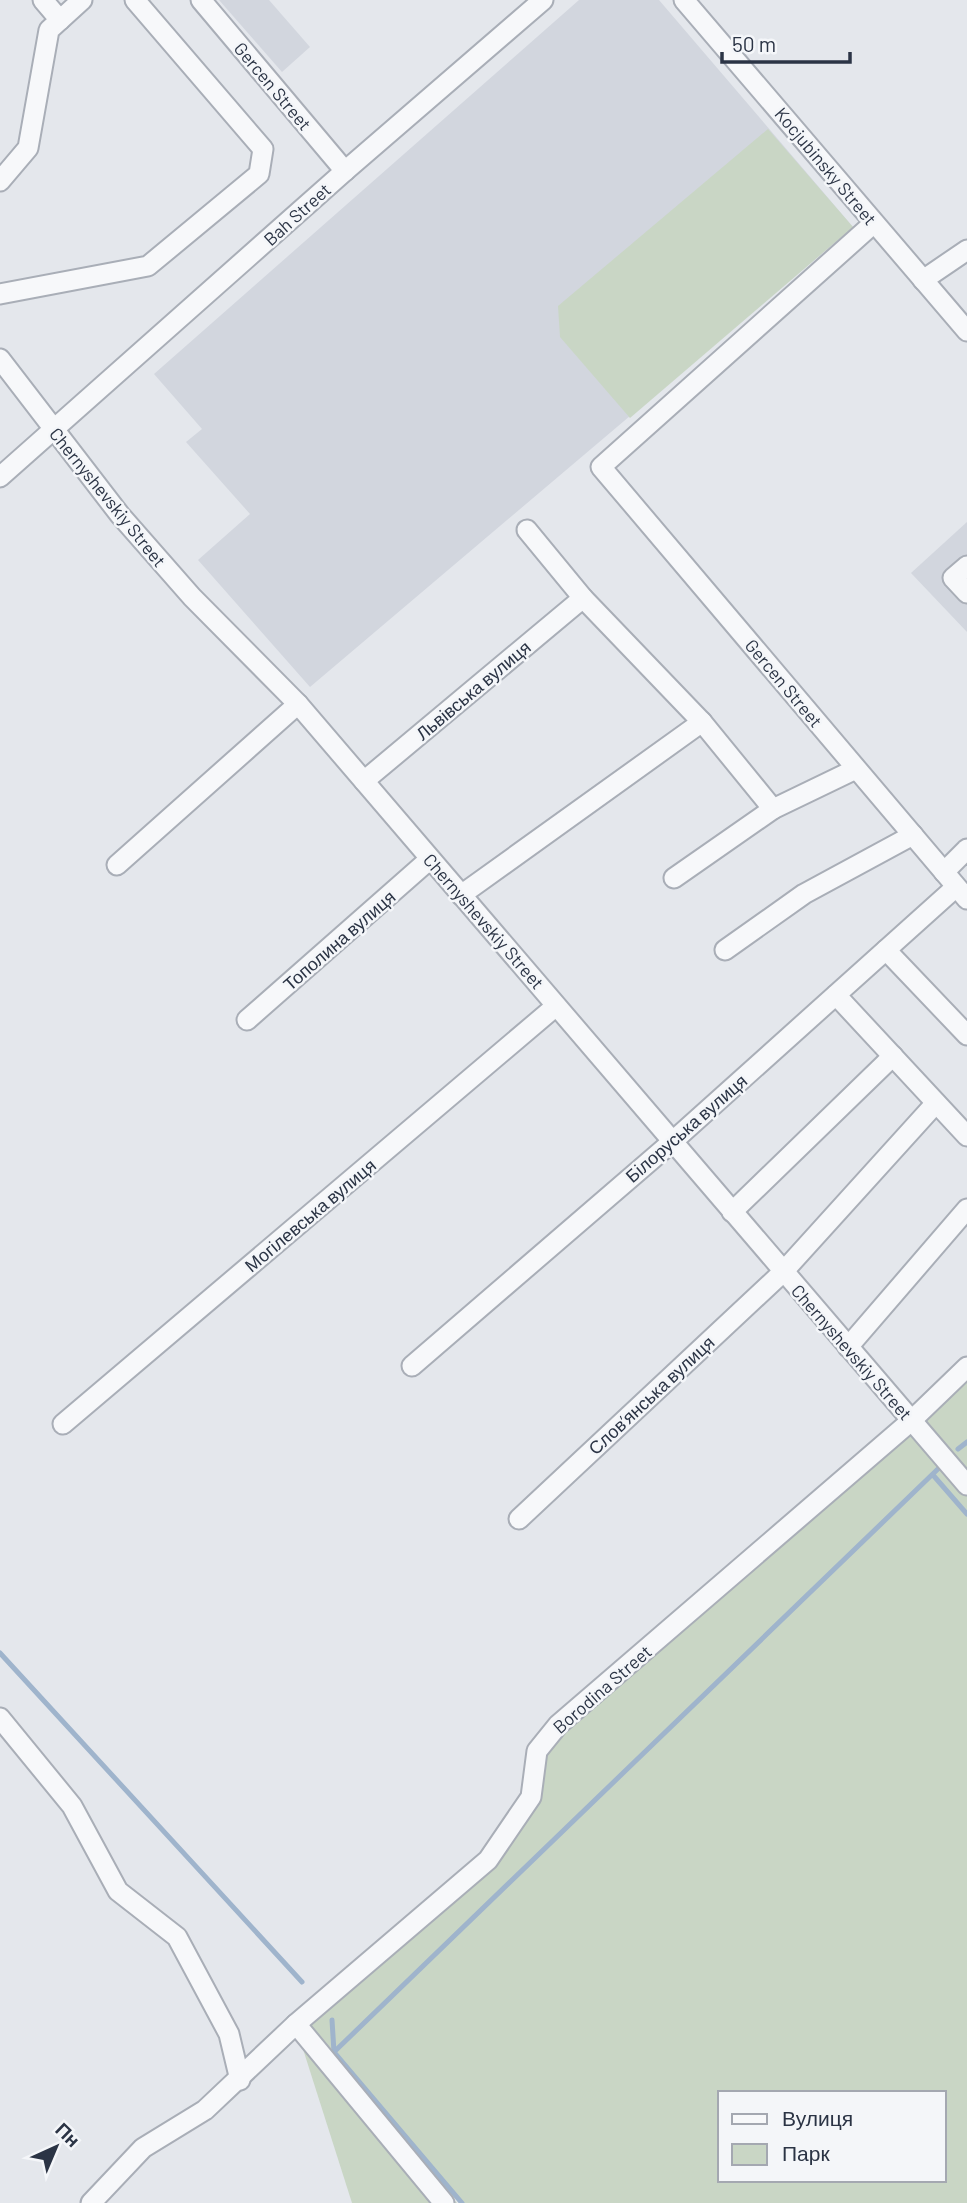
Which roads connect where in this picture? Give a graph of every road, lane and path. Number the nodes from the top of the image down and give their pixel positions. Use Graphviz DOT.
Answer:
graph roads {
  1 [pos="43,0"];
  2 [pos="82,0"];
  3 [pos="135,0"];
  4 [pos="201,0"];
  5 [pos="543,0"];
  6 [pos="684,0"];
  7 [pos="60,20"];
  8 [pos="345,171"];
  9 [pos="0,181"];
  10 [pos="874,223"];
  11 [pos="967,250"];
  12 [pos="923,280"];
  13 [pos="0,293"];
  14 [pos="967,331"];
  15 [pos="0,359"];
  16 [pos="54,431"];
  17 [pos="0,477"];
  18 [pos="527,530"];
  19 [pos="967,566"];
  20 [pos="967,593"];
  21 [pos="583,598"];
  22 [pos="298,704"];
  23 [pos="702,722"];
  24 [pos="856,769"];
  25 [pos="364,781"];
  26 [pos="774,809"];
  27 [pos="913,835"];
  28 [pos="967,849"];
  29 [pos="430,859"];
  30 [pos="117,865"];
  31 [pos="674,877"];
  32 [pos="956,886"];
  33 [pos="461,895"];
  34 [pos="725,950"];
  35 [pos="886,950"];
  36 [pos="836,995"];
  37 [pos="556,1006"];
  38 [pos="247,1020"];
  39 [pos="967,1035"];
  40 [pos="892,1056"];
  41 [pos="936,1103"];
  42 [pos="967,1136"];
  43 [pos="672,1142"];
  44 [pos="967,1209"];
  45 [pos="732,1212"];
  46 [pos="783,1272"];
  47 [pos="848,1347"];
  48 [pos="412,1366"];
  49 [pos="967,1367"];
  50 [pos="911,1421"];
  51 [pos="64,1424"];
  52 [pos="967,1485"];
  53 [pos="519,1519"];
  54 [pos="0,1718"];
  55 [pos="296,2024"];
  56 [pos="240,2080"];
  57 [pos="91,2203"];
  58 [pos="444,2203"];
  1 -- 7 [label="street"];
  2 -- 7 [label="street"];
  3 -- 13 [label="street"];
  4 -- 8 [label="street, Gercen Street"];
  5 -- 8 [label="street, Bah Street"];
  6 -- 10 [label="street, Kocjubinsky Street"];
  7 -- 9 [label="street"];
  8 -- 16 [label="street, Bah Street"];
  10 -- 12 [label="street, Kocjubinsky Street"];
  10 -- 24 [label="street, Gercen Street"];
  11 -- 12 [label="street"];
  12 -- 14 [label="street, Kocjubinsky Street"];
  15 -- 16 [label="street, Chernyshevskiy Street"];
  16 -- 17 [label="street, Bah Street"];
  16 -- 22 [label="street, Chernyshevskiy Street"];
  18 -- 21 [label="street"];
  19 -- 20 [label="street"];
  21 -- 23 [label="street"];
  21 -- 25 [label="street, Львівська вулиця"];
  22 -- 25 [label="street, Chernyshevskiy Street"];
  22 -- 30 [label="street"];
  23 -- 26 [label="street"];
  23 -- 33 [label="street"];
  24 -- 26 [label="street"];
  24 -- 27 [label="street, Gercen Street"];
  25 -- 29 [label="street, Chernyshevskiy Street"];
  26 -- 31 [label="street"];
  27 -- 32 [label="street, Gercen Street"];
  27 -- 34 [label="street"];
  28 -- 32 [label="street, Білоруська вулиця"];
  29 -- 33 [label="street, Chernyshevskiy Street"];
  29 -- 38 [label="street, Тополина вулиця"];
  32 -- 35 [label="street, Білоруська вулиця"];
  33 -- 37 [label="street, Chernyshevskiy Street"];
  35 -- 36 [label="street, Білоруська вулиця"];
  35 -- 39 [label="street"];
  36 -- 40 [label="street"];
  36 -- 43 [label="street, Білоруська вулиця"];
  37 -- 43 [label="street, Chernyshevskiy Street"];
  37 -- 51 [label="street, Могілевська вулиця"];
  40 -- 41 [label="street"];
  40 -- 45 [label="street"];
  41 -- 42 [label="street"];
  41 -- 46 [label="street, Слов’янська вулиця"];
  43 -- 45 [label="street, Chernyshevskiy Street"];
  43 -- 48 [label="street, Білоруська вулиця"];
  44 -- 47 [label="street"];
  45 -- 46 [label="street, Chernyshevskiy Street"];
  46 -- 47 [label="street, Chernyshevskiy Street"];
  46 -- 53 [label="street, Слов’янська вулиця"];
  47 -- 50 [label="street, Chernyshevskiy Street"];
  49 -- 50 [label="street, Borodina Street"];
  50 -- 52 [label="street, Chernyshevskiy Street"];
  50 -- 55 [label="street, Borodina Street"];
  54 -- 56 [label="street"];
  55 -- 56 [label="street, Borodina Street"];
  55 -- 58 [label="street"];
  56 -- 57 [label="street, Borodina Street"];
}
